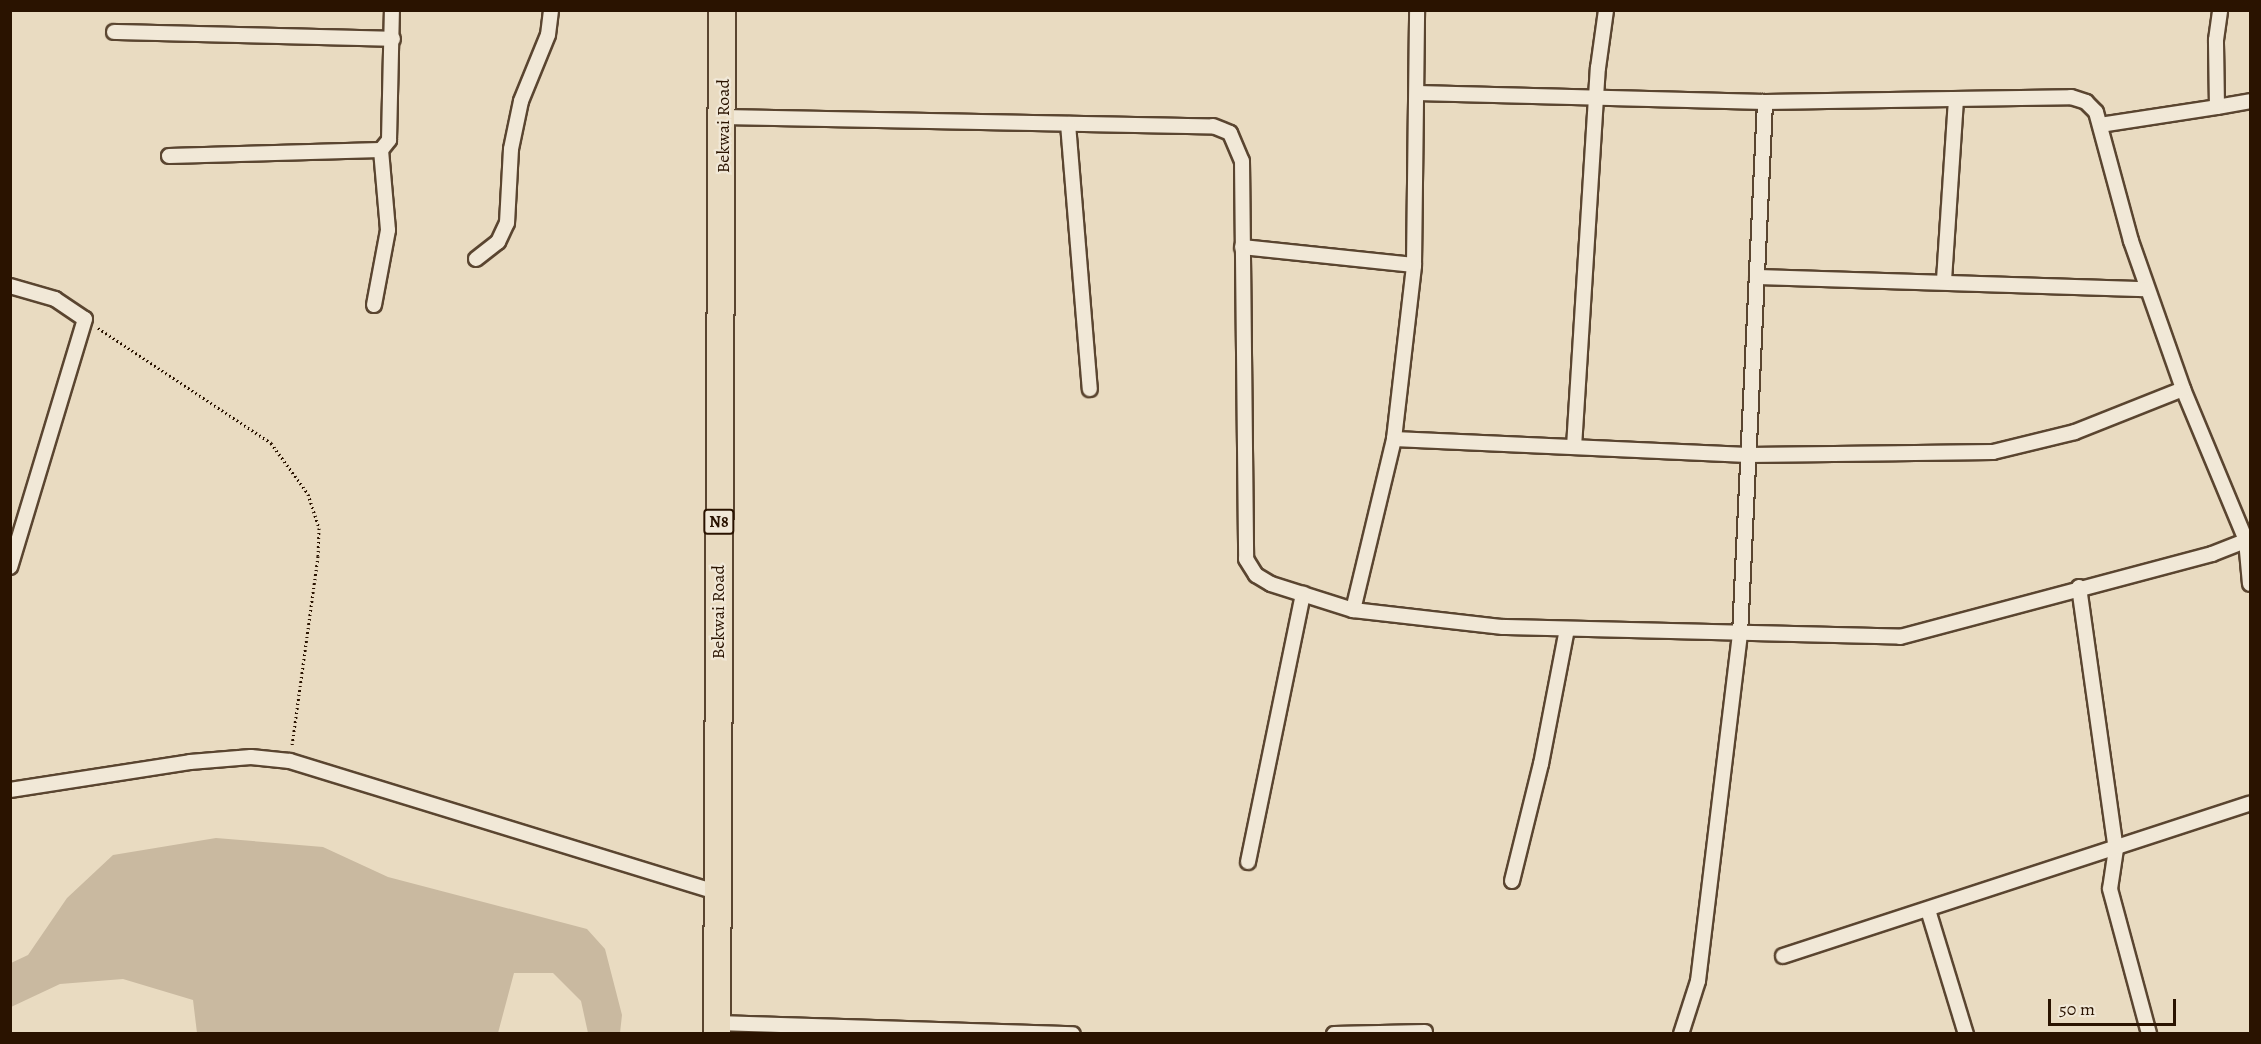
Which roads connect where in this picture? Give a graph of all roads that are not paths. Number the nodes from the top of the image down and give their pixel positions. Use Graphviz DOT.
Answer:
graph roads {
  1 [pos="392,10"];
  2 [pos="551,10"];
  3 [pos="1417,10"];
  4 [pos="1606,10"];
  5 [pos="2220,10"];
  6 [pos="716,11"];
  7 [pos="114,32"];
  8 [pos="393,39"];
  9 [pos="1417,93"];
  10 [pos="1598,98"];
  11 [pos="1956,99"];
  12 [pos="2250,101"];
  13 [pos="1765,102"];
  14 [pos="2217,107"];
  15 [pos="723,117"];
  16 [pos="1068,124"];
  17 [pos="2100,125"];
  18 [pos="381,150"];
  19 [pos="169,156"];
  20 [pos="1242,247"];
  21 [pos="476,259"];
  22 [pos="1414,265"];
  23 [pos="1756,277"];
  24 [pos="1944,280"];
  25 [pos="10,286"];
  26 [pos="2147,289"];
  27 [pos="374,304"];
  28 [pos="2182,388"];
  29 [pos="1090,389"];
  30 [pos="1394,439"];
  31 [pos="1574,447"];
  32 [pos="1748,455"];
  33 [pos="2248,539"];
  34 [pos="10,567"];
  35 [pos="2250,584"];
  36 [pos="2079,587"];
  37 [pos="1304,594"];
  38 [pos="1353,610"];
  39 [pos="1567,629"];
  40 [pos="1740,635"];
  41 [pos="10,790"];
  42 [pos="2250,803"];
  43 [pos="2116,849"];
  44 [pos="1248,862"];
  45 [pos="1512,881"];
  46 [pos="715,892"];
  47 [pos="1928,910"];
  48 [pos="1783,956"];
  49 [pos="717,1028"];
  50 [pos="1425,1032"];
  51 [pos="1073,1034"];
  52 [pos="1334,1034"];
  53 [pos="1681,1034"];
  54 [pos="1966,1034"];
  55 [pos="2149,1034"];
  1 -- 8 [label="street"];
  2 -- 21 [label="street"];
  3 -- 9 [label="street"];
  4 -- 10 [label="street"];
  5 -- 14 [label="street"];
  6 -- 15 [label="highway, Bekwai Road / N8"];
  7 -- 8 [label="street"];
  8 -- 18 [label="street"];
  9 -- 10 [label="street"];
  9 -- 22 [label="street"];
  10 -- 13 [label="street"];
  10 -- 31 [label="street"];
  11 -- 13 [label="street"];
  11 -- 17 [label="street"];
  11 -- 24 [label="street"];
  12 -- 14 [label="street"];
  13 -- 23 [label="street"];
  14 -- 17 [label="street"];
  15 -- 16 [label="street"];
  15 -- 46 [label="highway, Bekwai Road / N8"];
  16 -- 20 [label="street"];
  16 -- 29 [label="street"];
  17 -- 26 [label="street"];
  18 -- 19 [label="street"];
  18 -- 27 [label="street"];
  20 -- 22 [label="street"];
  20 -- 37 [label="street"];
  22 -- 30 [label="street"];
  23 -- 24 [label="street"];
  23 -- 32 [label="street"];
  24 -- 26 [label="street"];
  25 -- 34 [label="street"];
  26 -- 28 [label="street"];
  28 -- 32 [label="street"];
  28 -- 33 [label="street"];
  30 -- 31 [label="street"];
  30 -- 38 [label="street"];
  31 -- 32 [label="street"];
  32 -- 40 [label="street"];
  33 -- 35 [label="street"];
  33 -- 36 [label="street"];
  36 -- 40 [label="street"];
  36 -- 43 [label="street"];
  37 -- 38 [label="street"];
  37 -- 44 [label="street"];
  38 -- 39 [label="street"];
  39 -- 40 [label="street"];
  39 -- 45 [label="street"];
  40 -- 53 [label="street"];
  41 -- 46 [label="street"];
  42 -- 43 [label="street"];
  43 -- 47 [label="street"];
  43 -- 55 [label="street"];
  46 -- 49 [label="highway, Bekwai Road / N8"];
  47 -- 48 [label="street"];
  47 -- 54 [label="street"];
  49 -- 51 [label="street"];
  50 -- 52 [label="street"];
}
